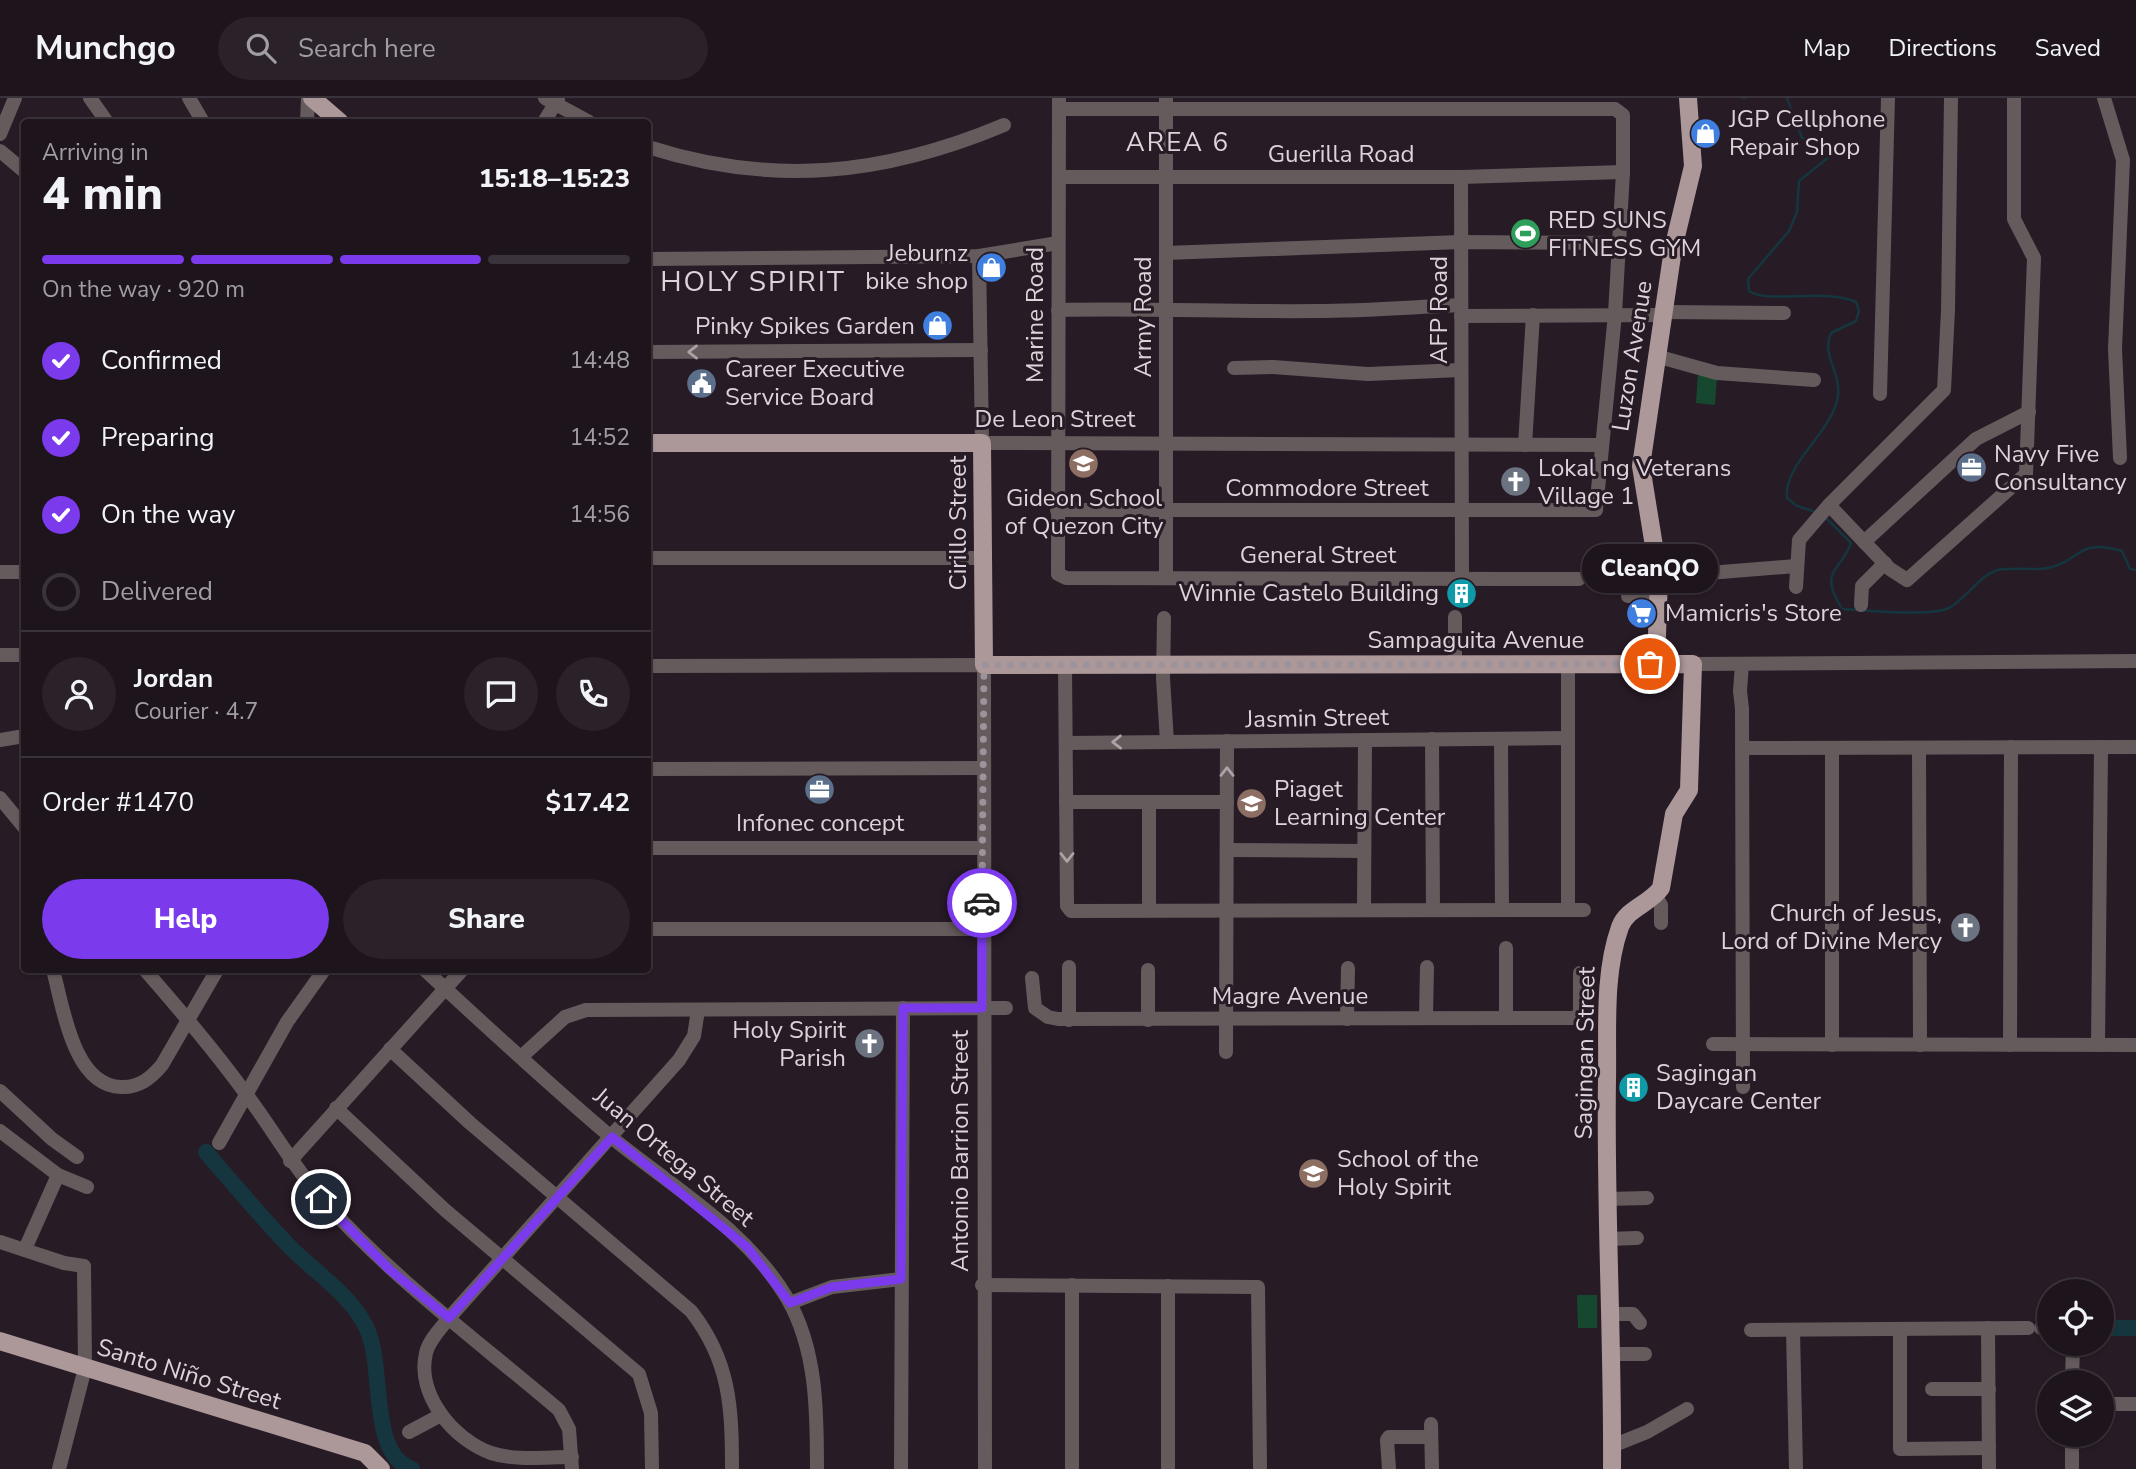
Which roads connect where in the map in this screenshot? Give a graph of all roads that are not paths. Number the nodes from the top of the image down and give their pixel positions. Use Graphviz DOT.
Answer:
graph roads {
  1 [pos="15,98"];
  2 [pos="90,98"];
  3 [pos="189,98"];
  4 [pos="1688,98"];
  5 [pos="1888,98"];
  6 [pos="1951,98"];
  7 [pos="2014,98"];
  8 [pos="2104,98"];
  9 [pos="553,100"];
  10 [pos="1059,103"];
  11 [pos="1166,103"];
  12 [pos="317,107"];
  13 [pos="105,119"];
  14 [pos="201,119"];
  15 [pos="335,119"];
  16 [pos="545,119"];
  17 [pos="584,119"];
  18 [pos="1004,125"];
  19 [pos="0,134"];
  20 [pos="651,148"];
  21 [pos="0,152"];
  22 [pos="21,169"];
  23 [pos="1623,172"];
  24 [pos="1059,177"];
  25 [pos="1166,177"];
  26 [pos="1461,177"];
  27 [pos="1461,242"];
  28 [pos="1058,243"];
  29 [pos="1618,243"];
  30 [pos="1166,253"];
  31 [pos="979,256"];
  32 [pos="651,260"];
  33 [pos="1166,307"];
  34 [pos="1058,310"];
  35 [pos="1461,310"];
  36 [pos="1664,313"];
  37 [pos="1784,313"];
  38 [pos="1615,314"];
  39 [pos="1533,315"];
  40 [pos="981,350"];
  41 [pos="651,352"];
  42 [pos="1656,356"];
  43 [pos="1234,368"];
  44 [pos="1461,370"];
  45 [pos="1814,380"];
  46 [pos="1880,394"];
  47 [pos="2029,412"];
  48 [pos="1462,442"];
  49 [pos="651,443"];
  50 [pos="982,443"];
  51 [pos="1166,443"];
  52 [pos="1057,444"];
  53 [pos="1525,445"];
  54 [pos="1601,445"];
  55 [pos="2120,458"];
  56 [pos="1057,510"];
  57 [pos="1166,510"];
  58 [pos="1462,510"];
  59 [pos="1823,511"];
  60 [pos="1864,542"];
  61 [pos="651,558"];
  62 [pos="983,558"];
  63 [pos="1885,563"];
  64 [pos="1796,566"];
  65 [pos="0,572"];
  66 [pos="21,572"];
  67 [pos="1058,574"];
  68 [pos="1659,577"];
  69 [pos="1166,578"];
  70 [pos="1462,578"];
  71 [pos="1579,579"];
  72 [pos="1796,587"];
  73 [pos="1628,596"];
  74 [pos="1660,596"];
  75 [pos="1860,605"];
  76 [pos="1455,617"];
  77 [pos="1164,618"];
  78 [pos="0,654"];
  79 [pos="21,654"];
  80 [pos="2136,661"];
  81 [pos="1065,664"];
  82 [pos="1455,664"];
  83 [pos="1568,664"];
  84 [pos="1656,664"];
  85 [pos="1693,664"];
  86 [pos="1742,664"];
  87 [pos="984,665"];
  88 [pos="651,666"];
  89 [pos="1166,668"];
  90 [pos="21,736"];
  91 [pos="1568,738"];
  92 [pos="1501,739"];
  93 [pos="0,740"];
  94 [pos="1365,740"];
  95 [pos="1432,740"];
  96 [pos="1227,741"];
  97 [pos="1167,742"];
  98 [pos="1066,743"];
  99 [pos="2011,747"];
  100 [pos="2101,747"];
  101 [pos="2136,747"];
  102 [pos="1742,748"];
  103 [pos="1832,748"];
  104 [pos="1919,748"];
  105 [pos="982,768"];
  106 [pos="651,769"];
  107 [pos="0,798"];
  108 [pos="1066,802"];
  109 [pos="1149,802"];
  110 [pos="1227,802"];
  111 [pos="21,823"];
  112 [pos="651,848"];
  113 [pos="982,848"];
  114 [pos="1227,850"];
  115 [pos="1364,851"];
  116 [pos="1655,896"];
  117 [pos="1149,910"];
  118 [pos="1226,910"];
  119 [pos="1364,910"];
  120 [pos="1433,910"];
  121 [pos="1502,910"];
  122 [pos="1568,910"];
  123 [pos="1584,910"];
  124 [pos="1661,923"];
  125 [pos="651,929"];
  126 [pos="982,929"];
  127 [pos="1506,948"];
  128 [pos="1069,967"];
  129 [pos="1427,967"];
  130 [pos="1348,968"];
  131 [pos="1148,970"];
  132 [pos="1580,972"];
  133 [pos="53,973"];
  134 [pos="148,973"];
  135 [pos="215,973"];
  136 [pos="322,973"];
  137 [pos="428,973"];
  138 [pos="459,973"];
  139 [pos="1032,978"];
  140 [pos="445,988"];
  141 [pos="903,1008"];
  142 [pos="982,1008"];
  143 [pos="1006,1008"];
  144 [pos="698,1010"];
  145 [pos="1426,1018"];
  146 [pos="1506,1018"];
  147 [pos="1347,1019"];
  148 [pos="188,1020"];
  149 [pos="1069,1020"];
  150 [pos="1148,1020"];
  151 [pos="1226,1020"];
  152 [pos="1713,1044"];
  153 [pos="1743,1044"];
  154 [pos="1832,1045"];
  155 [pos="1920,1045"];
  156 [pos="2010,1045"];
  157 [pos="2098,1045"];
  158 [pos="2136,1045"];
  159 [pos="390,1049"];
  160 [pos="1226,1052"];
  161 [pos="521,1058"];
  162 [pos="1743,1087"];
  163 [pos="0,1091"];
  164 [pos="247,1094"];
  165 [pos="336,1108"];
  166 [pos="0,1131"];
  167 [pos="612,1137"];
  168 [pos="219,1143"];
  169 [pos="77,1157"];
  170 [pos="290,1161"];
  171 [pos="58,1175"];
  172 [pos="87,1187"];
  173 [pos="558,1197"];
  174 [pos="1647,1198"];
  175 [pos="1608,1199"];
  176 [pos="1637,1238"];
  177 [pos="1608,1239"];
  178 [pos="0,1242"];
  179 [pos="25,1249"];
  180 [pos="503,1259"];
  181 [pos="901,1279"];
  182 [pos="982,1284"];
  183 [pos="1072,1285"];
  184 [pos="1168,1286"];
  185 [pos="790,1303"];
  186 [pos="1611,1314"];
  187 [pos="449,1318"];
  188 [pos="1640,1323"];
  189 [pos="1988,1328"];
  190 [pos="2037,1328"];
  191 [pos="1900,1329"];
  192 [pos="1751,1330"];
  193 [pos="1793,1330"];
  194 [pos="0,1341"];
  195 [pos="1613,1354"];
  196 [pos="1644,1354"];
  197 [pos="85,1368"];
  198 [pos="1932,1389"];
  199 [pos="1989,1389"];
  200 [pos="2114,1404"];
  201 [pos="2136,1404"];
  202 [pos="1687,1409"];
  203 [pos="441,1415"];
  204 [pos="410,1432"];
  205 [pos="1612,1446"];
  206 [pos="2072,1447"];
  207 [pos="1989,1448"];
  208 [pos="572,1463"];
  209 [pos="59,1469"];
  210 [pos="381,1469"];
  211 [pos="652,1469"];
  212 [pos="732,1469"];
  213 [pos="817,1469"];
  214 [pos="901,1469"];
  215 [pos="985,1469"];
  216 [pos="1072,1469"];
  217 [pos="1168,1469"];
  218 [pos="1260,1469"];
  219 [pos="1389,1469"];
  220 [pos="1432,1469"];
  221 [pos="1612,1469"];
  222 [pos="1796,1469"];
  223 [pos="1989,1469"];
  224 [pos="2072,1469"];
  1 -- 19 [label="street"];
  2 -- 13 [label="street"];
  3 -- 14 [label="street"];
  4 -- 36 [label="main road, Luzon Avenue"];
  5 -- 46 [label="street"];
  6 -- 59 [label="street"];
  7 -- 47 [label="street"];
  8 -- 55 [label="street"];
  9 -- 16 [label="street"];
  9 -- 17 [label="street"];
  10 -- 11 [label="street"];
  10 -- 24 [label="street, Marine Road"];
  11 -- 23 [label="street"];
  11 -- 25 [label="street, Army Road"];
  12 -- 15 [label="main road"];
  18 -- 20 [label="street"];
  21 -- 22 [label="street"];
  23 -- 26 [label="street, Guerilla Road"];
  23 -- 29 [label="street"];
  24 -- 25 [label="street, Guerilla Road"];
  24 -- 28 [label="street, Marine Road"];
  25 -- 26 [label="street, Guerilla Road"];
  25 -- 30 [label="street, Army Road"];
  26 -- 27 [label="street, AFP Road"];
  27 -- 29 [label="street"];
  27 -- 30 [label="street"];
  27 -- 35 [label="street, AFP Road"];
  28 -- 31 [label="street"];
  28 -- 34 [label="street, Marine Road"];
  29 -- 38 [label="street"];
  30 -- 33 [label="street, Army Road"];
  31 -- 32 [label="street"];
  31 -- 40 [label="street, Cirillo Street"];
  33 -- 34 [label="street"];
  33 -- 35 [label="street"];
  33 -- 51 [label="street, Army Road"];
  34 -- 52 [label="street, Marine Road"];
  35 -- 39 [label="street"];
  35 -- 44 [label="street, AFP Road"];
  36 -- 37 [label="street"];
  36 -- 38 [label="street"];
  36 -- 42 [label="main road, Luzon Avenue"];
  38 -- 39 [label="street"];
  38 -- 54 [label="street"];
  39 -- 53 [label="street"];
  40 -- 41 [label="street, one-way"];
  40 -- 50 [label="street, Cirillo Street"];
  42 -- 45 [label="street"];
  42 -- 68 [label="main road, Luzon Avenue"];
  43 -- 44 [label="street"];
  44 -- 48 [label="street, AFP Road"];
  47 -- 60 [label="street"];
  47 -- 63 [label="street"];
  48 -- 51 [label="street, De Leon Street"];
  48 -- 53 [label="street, De Leon Street"];
  48 -- 58 [label="street, AFP Road"];
  49 -- 50 [label="main road, De Leon Street"];
  50 -- 52 [label="street, De Leon Street"];
  50 -- 62 [label="main road, Cirillo Street"];
  51 -- 52 [label="street, De Leon Street"];
  51 -- 57 [label="street, Army Road"];
  52 -- 56 [label="street, Marine Road"];
  53 -- 54 [label="street, De Leon Street"];
  54 -- 58 [label="street, Commodore Street"];
  56 -- 57 [label="street, Commodore Street"];
  56 -- 67 [label="street, Marine Road"];
  57 -- 58 [label="street, Commodore Street"];
  57 -- 69 [label="street, Army Road"];
  58 -- 70 [label="street, AFP Road"];
  59 -- 60 [label="street"];
  59 -- 64 [label="street"];
  60 -- 63 [label="street"];
  61 -- 62 [label="street"];
  62 -- 87 [label="main road, Cirillo Street"];
  63 -- 75 [label="street"];
  64 -- 68 [label="street"];
  64 -- 72 [label="street"];
  65 -- 66 [label="street"];
  67 -- 69 [label="street, General Street"];
  68 -- 74 [label="main road, Luzon Avenue"];
  69 -- 70 [label="street, General Street"];
  70 -- 71 [label="street, General Street"];
  73 -- 74 [label="street"];
  74 -- 84 [label="main road, Luzon Avenue"];
  76 -- 82 [label="street"];
  77 -- 89 [label="street"];
  78 -- 79 [label="street"];
  80 -- 86 [label="street, Sampaguita Avenue"];
  81 -- 87 [label="main road, Sampaguita Avenue"];
  81 -- 89 [label="main road, Sampaguita Avenue"];
  81 -- 98 [label="street"];
  82 -- 83 [label="main road, Sampaguita Avenue"];
  82 -- 89 [label="main road, Sampaguita Avenue"];
  83 -- 84 [label="main road, Sampaguita Avenue"];
  83 -- 91 [label="street"];
  84 -- 85 [label="main road, Sampaguita Avenue"];
  85 -- 86 [label="street, Sampaguita Avenue"];
  85 -- 116 [label="main road"];
  86 -- 102 [label="street"];
  87 -- 88 [label="street"];
  87 -- 105 [label="street, Antonio Barrion Street"];
  89 -- 97 [label="street"];
  90 -- 93 [label="street"];
  91 -- 92 [label="street, Jasmin Street"];
  91 -- 122 [label="street"];
  92 -- 95 [label="street, Jasmin Street"];
  92 -- 121 [label="street"];
  94 -- 95 [label="street, Jasmin Street"];
  94 -- 96 [label="street, Jasmin Street"];
  94 -- 115 [label="street"];
  95 -- 120 [label="street"];
  96 -- 97 [label="street, Jasmin Street"];
  110 -- 96 [label="street, one-way"];
  97 -- 98 [label="street, Jasmin Street, one-way"];
  98 -- 108 [label="street"];
  99 -- 100 [label="street"];
  99 -- 104 [label="street"];
  99 -- 156 [label="street"];
  100 -- 101 [label="street"];
  100 -- 157 [label="street"];
  102 -- 103 [label="street"];
  102 -- 153 [label="street"];
  103 -- 104 [label="street"];
  103 -- 154 [label="street"];
  104 -- 155 [label="street"];
  105 -- 106 [label="street"];
  105 -- 113 [label="street, Antonio Barrion Street"];
  107 -- 111 [label="street"];
  108 -- 109 [label="street"];
  108 -- 117 [label="street, one-way"];
  109 -- 110 [label="street"];
  109 -- 117 [label="street"];
  110 -- 114 [label="street"];
  112 -- 113 [label="street"];
  113 -- 126 [label="street, Antonio Barrion Street"];
  114 -- 115 [label="street"];
  114 -- 118 [label="street"];
  115 -- 119 [label="street"];
  116 -- 124 [label="street"];
  116 -- 175 [label="main road, Sagingan Street"];
  117 -- 118 [label="street"];
  118 -- 119 [label="street"];
  118 -- 151 [label="street"];
  119 -- 120 [label="street"];
  120 -- 121 [label="street"];
  121 -- 122 [label="street"];
  122 -- 123 [label="street"];
  125 -- 126 [label="street"];
  126 -- 142 [label="street, Antonio Barrion Street"];
  127 -- 146 [label="street"];
  128 -- 149 [label="street"];
  129 -- 145 [label="street"];
  130 -- 147 [label="street"];
  131 -- 150 [label="street"];
  132 -- 146 [label="street, Magre Avenue"];
  133 -- 148 [label="street"];
  134 -- 148 [label="street"];
  135 -- 148 [label="street"];
  136 -- 164 [label="street"];
  137 -- 140 [label="street, Juan Ortega Street"];
  138 -- 140 [label="street"];
  139 -- 149 [label="street, Magre Avenue"];
  140 -- 159 [label="street"];
  140 -- 161 [label="street, Juan Ortega Street"];
  141 -- 142 [label="street"];
  141 -- 144 [label="street"];
  141 -- 181 [label="street"];
  142 -- 143 [label="street"];
  142 -- 182 [label="street, Antonio Barrion Street"];
  144 -- 161 [label="street"];
  144 -- 167 [label="street"];
  145 -- 146 [label="street, Magre Avenue"];
  145 -- 147 [label="street, Magre Avenue"];
  147 -- 151 [label="street, Magre Avenue"];
  148 -- 164 [label="street"];
  149 -- 150 [label="street, Magre Avenue"];
  150 -- 151 [label="street, Magre Avenue"];
  151 -- 160 [label="street"];
  152 -- 153 [label="street"];
  153 -- 154 [label="street"];
  153 -- 162 [label="street"];
  154 -- 155 [label="street"];
  155 -- 156 [label="street"];
  156 -- 157 [label="street"];
  157 -- 158 [label="street"];
  159 -- 165 [label="street"];
  159 -- 173 [label="street"];
  161 -- 167 [label="street, Juan Ortega Street"];
  163 -- 169 [label="street"];
  164 -- 168 [label="street"];
  164 -- 170 [label="street"];
  165 -- 170 [label="street"];
  165 -- 180 [label="street"];
  166 -- 171 [label="street"];
  167 -- 173 [label="street"];
  167 -- 185 [label="street, Juan Ortega Street"];
  170 -- 187 [label="street"];
  171 -- 172 [label="street"];
  171 -- 179 [label="street"];
  173 -- 180 [label="street"];
  173 -- 212 [label="street"];
  174 -- 175 [label="street"];
  175 -- 177 [label="main road, Sagingan Street"];
  176 -- 177 [label="street"];
  177 -- 186 [label="main road, Sagingan Street"];
  178 -- 179 [label="street"];
  179 -- 197 [label="street"];
  180 -- 187 [label="street"];
  180 -- 211 [label="street"];
  181 -- 185 [label="street"];
  181 -- 214 [label="street"];
  182 -- 183 [label="street"];
  182 -- 215 [label="street, Antonio Barrion Street"];
  183 -- 184 [label="street"];
  183 -- 216 [label="street"];
  184 -- 217 [label="street"];
  184 -- 218 [label="street"];
  185 -- 213 [label="street, Juan Ortega Street"];
  186 -- 188 [label="street"];
  186 -- 195 [label="main road, Sagingan Street"];
  187 -- 203 [label="street"];
  187 -- 208 [label="street"];
  189 -- 190 [label="street"];
  189 -- 191 [label="street"];
  189 -- 199 [label="street"];
  191 -- 193 [label="street"];
  191 -- 207 [label="street"];
  192 -- 193 [label="street"];
  193 -- 222 [label="street"];
  194 -- 197 [label="main road, Santo Niño Street"];
  195 -- 196 [label="street"];
  195 -- 205 [label="main road, Sagingan Street"];
  197 -- 209 [label="street"];
  197 -- 210 [label="main road, Santo Niño Street"];
  198 -- 199 [label="street"];
  199 -- 207 [label="street"];
  200 -- 201 [label="street"];
  202 -- 205 [label="street"];
  203 -- 204 [label="street"];
  203 -- 208 [label="street"];
  205 -- 221 [label="main road, Sagingan Street"];
  206 -- 224 [label="street"];
  207 -- 223 [label="street"];
  219 -- 220 [label="street"];
}
